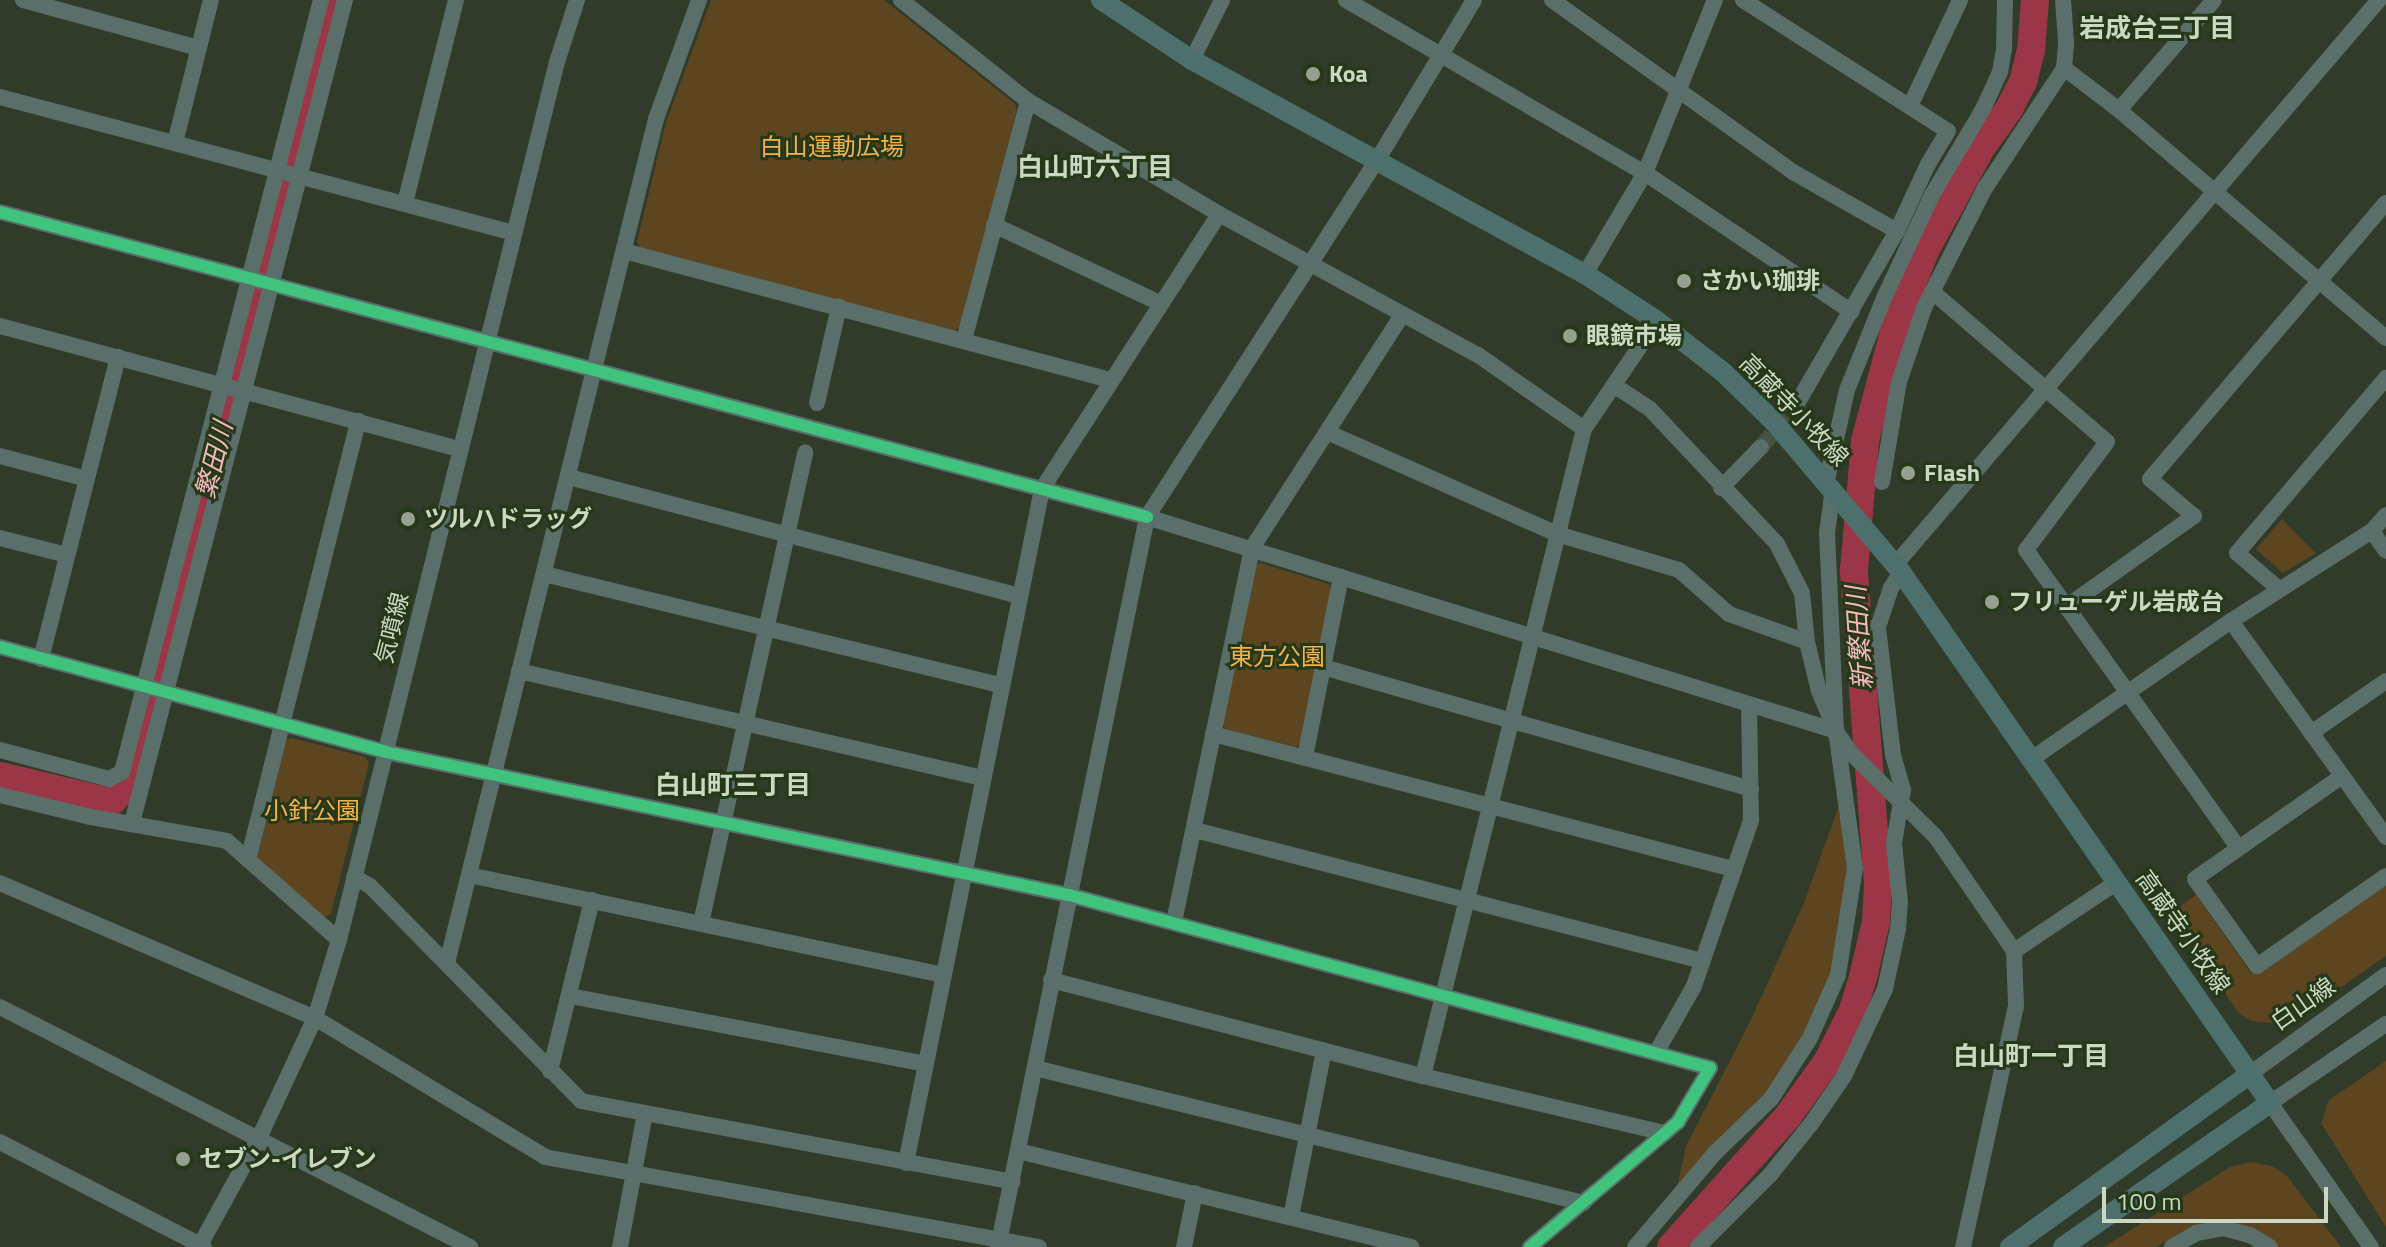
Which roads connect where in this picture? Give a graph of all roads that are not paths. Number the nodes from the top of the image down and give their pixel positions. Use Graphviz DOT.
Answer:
graph roads {
  1 [pos="23,0"];
  2 [pos="211,0"];
  3 [pos="321,0"];
  4 [pos="345,0"];
  5 [pos="456,0"];
  6 [pos="577,0"];
  7 [pos="699,0"];
  8 [pos="902,0"];
  9 [pos="1101,0"];
  10 [pos="1222,0"];
  11 [pos="1346,0"];
  12 [pos="1474,0"];
  13 [pos="1552,0"];
  14 [pos="1715,0"];
  15 [pos="1743,0"];
  16 [pos="2005,0"];
  17 [pos="2063,0"];
  18 [pos="2214,0"];
  19 [pos="2379,0"];
  20 [pos="1955,2"];
  21 [pos="82,8"];
  22 [pos="198,48"];
  23 [pos="1441,55"];
  24 [pos="1192,60"];
  25 [pos="2064,68"];
  26 [pos="1679,90"];
  27 [pos="0,97"];
  28 [pos="1028,101"];
  29 [pos="1910,106"];
  30 [pos="2119,110"];
  31 [pos="175,143"];
  32 [pos="1376,162"];
  33 [pos="276,170"];
  34 [pos="1645,173"];
  35 [pos="300,176"];
  36 [pos="2215,193"];
  37 [pos="405,203"];
  38 [pos="2386,203"];
  39 [pos="0,212"];
  40 [pos="1219,214"];
  41 [pos="994,225"];
  42 [pos="1897,231"];
  43 [pos="514,233"];
  44 [pos="624,251"];
  45 [pos="1310,264"];
  46 [pos="1585,274"];
  47 [pos="249,278"];
  48 [pos="2320,280"];
  49 [pos="272,284"];
  50 [pos="1934,293"];
  51 [pos="1160,303"];
  52 [pos="839,306"];
  53 [pos="1852,312"];
  54 [pos="1402,315"];
  55 [pos="1657,321"];
  56 [pos="0,326"];
  57 [pos="2386,338"];
  58 [pos="964,340"];
  59 [pos="487,343"];
  60 [pos="118,357"];
  61 [pos="595,371"];
  62 [pos="2386,378"];
  63 [pos="1110,380"];
  64 [pos="221,384"];
  65 [pos="1615,386"];
  66 [pos="2046,389"];
  67 [pos="243,390"];
  68 [pos="817,403"];
  69 [pos="1795,407"];
  70 [pos="358,421"];
  71 [pos="1584,429"];
  72 [pos="1327,432"];
  73 [pos="1761,447"];
  74 [pos="460,449"];
  75 [pos="805,452"];
  76 [pos="0,456"];
  77 [pos="569,477"];
  78 [pos="87,479"];
  79 [pos="1882,482"];
  80 [pos="1830,484"];
  81 [pos="1721,488"];
  82 [pos="1042,489"];
  83 [pos="2386,515"];
  84 [pos="1147,517"];
  85 [pos="2372,531"];
  86 [pos="1557,534"];
  87 [pos="788,535"];
  88 [pos="0,538"];
  89 [pos="1252,548"];
  90 [pos="2386,551"];
  91 [pos="67,555"];
  92 [pos="1898,568"];
  93 [pos="544,574"];
  94 [pos="1341,577"];
  95 [pos="2279,589"];
  96 [pos="1020,596"];
  97 [pos="2066,607"];
  98 [pos="2231,621"];
  99 [pos="767,628"];
  100 [pos="1531,636"];
  101 [pos="1807,642"];
  102 [pos="0,647"];
  103 [pos="41,659"];
  104 [pos="1323,667"];
  105 [pos="519,671"];
  106 [pos="1001,685"];
  107 [pos="144,687"];
  108 [pos="2384,688"];
  109 [pos="167,693"];
  110 [pos="2127,695"];
  111 [pos="1749,706"];
  112 [pos="1511,721"];
  113 [pos="746,723"];
  114 [pos="284,725"];
  115 [pos="1836,731"];
  116 [pos="2311,733"];
  117 [pos="1213,734"];
  118 [pos="0,750"];
  119 [pos="386,752"];
  120 [pos="1305,757"];
  121 [pos="2033,758"];
  122 [pos="493,774"];
  123 [pos="2342,776"];
  124 [pos="982,778"];
  125 [pos="1751,789"];
  126 [pos="0,795"];
  127 [pos="1896,799"];
  128 [pos="1490,805"];
  129 [pos="132,823"];
  130 [pos="724,823"];
  131 [pos="1195,830"];
  132 [pos="2386,837"];
  133 [pos="2238,847"];
  134 [pos="248,860"];
  135 [pos="1733,869"];
  136 [pos="963,873"];
  137 [pos="469,875"];
  138 [pos="2386,876"];
  139 [pos="354,877"];
  140 [pos="2117,882"];
  141 [pos="0,883"];
  142 [pos="1069,895"];
  143 [pos="592,900"];
  144 [pos="1467,900"];
  145 [pos="1174,922"];
  146 [pos="701,923"];
  147 [pos="339,940"];
  148 [pos="2014,951"];
  149 [pos="1702,961"];
  150 [pos="447,963"];
  151 [pos="943,975"];
  152 [pos="2386,975"];
  153 [pos="1051,980"];
  154 [pos="1444,994"];
  155 [pos="570,996"];
  156 [pos="0,1007"];
  157 [pos="315,1018"];
  158 [pos="2386,1024"];
  159 [pos="1324,1050"];
  160 [pos="1656,1053"];
  161 [pos="926,1064"];
  162 [pos="1035,1068"];
  163 [pos="550,1071"];
  164 [pos="2250,1074"];
  165 [pos="1423,1076"];
  166 [pos="2270,1103"];
  167 [pos="645,1114"];
  168 [pos="1307,1133"];
  169 [pos="1665,1133"];
  170 [pos="259,1138"];
  171 [pos="0,1142"];
  172 [pos="1018,1151"];
  173 [pos="906,1163"];
  174 [pos="634,1173"];
  175 [pos="1012,1182"];
  176 [pos="1195,1193"];
  177 [pos="1584,1203"];
  178 [pos="1291,1217"];
  179 [pos="999,1244"];
  180 [pos="201,1246"];
  181 [pos="470,1247"];
  182 [pos="620,1247"];
  183 [pos="1039,1247"];
  184 [pos="1184,1247"];
  185 [pos="1411,1247"];
  186 [pos="1530,1247"];
  187 [pos="1635,1247"];
  188 [pos="1698,1247"];
  189 [pos="1963,1247"];
  190 [pos="2010,1247"];
  191 [pos="2063,1247"];
  192 [pos="2172,1247"];
  193 [pos="2270,1247"];
  194 [pos="2371,1247"];
  1 -- 21 [label="street"];
  2 -- 22 [label="street"];
  3 -- 33 [label="street"];
  4 -- 35 [label="street"];
  5 -- 37 [label="street"];
  6 -- 43 [label="street, 気噴線"];
  7 -- 44 [label="street"];
  8 -- 28 [label="street"];
  9 -- 24 [label="main road, 高蔵寺小牧線"];
  10 -- 24 [label="street"];
  11 -- 23 [label="street"];
  12 -- 23 [label="street"];
  13 -- 26 [label="street"];
  14 -- 26 [label="street"];
  15 -- 29 [label="street"];
  16 -- 80 [label="street"];
  17 -- 25 [label="street"];
  18 -- 30 [label="street"];
  19 -- 36 [label="street"];
  20 -- 29 [label="street"];
  21 -- 22 [label="street"];
  22 -- 31 [label="street"];
  23 -- 32 [label="street"];
  23 -- 34 [label="street"];
  24 -- 32 [label="main road, 高蔵寺小牧線"];
  25 -- 30 [label="street"];
  25 -- 50 [label="street"];
  26 -- 34 [label="street"];
  26 -- 42 [label="street"];
  27 -- 31 [label="street"];
  28 -- 40 [label="street"];
  28 -- 41 [label="street"];
  29 -- 42 [label="street"];
  30 -- 36 [label="street"];
  31 -- 33 [label="street"];
  32 -- 45 [label="street"];
  32 -- 46 [label="main road, 高蔵寺小牧線"];
  33 -- 35 [label="street"];
  33 -- 47 [label="street"];
  34 -- 46 [label="street"];
  34 -- 53 [label="street"];
  35 -- 37 [label="street"];
  35 -- 49 [label="street"];
  36 -- 48 [label="street"];
  36 -- 66 [label="street"];
  37 -- 43 [label="street"];
  38 -- 48 [label="street"];
  39 -- 47 [label="street"];
  40 -- 45 [label="street"];
  40 -- 51 [label="street"];
  41 -- 51 [label="street"];
  41 -- 58 [label="street"];
  42 -- 53 [label="street"];
  43 -- 59 [label="street, 気噴線"];
  44 -- 52 [label="street"];
  44 -- 61 [label="street"];
  45 -- 54 [label="street"];
  45 -- 84 [label="street"];
  46 -- 55 [label="main road, 高蔵寺小牧線"];
  47 -- 49 [label="street"];
  47 -- 64 [label="street"];
  48 -- 57 [label="street"];
  48 -- 97 [label="street"];
  49 -- 59 [label="street"];
  49 -- 67 [label="street"];
  50 -- 66 [label="street"];
  50 -- 79 [label="street"];
  51 -- 63 [label="street"];
  52 -- 58 [label="street"];
  52 -- 68 [label="street"];
  53 -- 69 [label="street"];
  54 -- 71 [label="street"];
  54 -- 72 [label="street"];
  55 -- 65 [label="street"];
  55 -- 80 [label="main road, 高蔵寺小牧線"];
  56 -- 60 [label="street"];
  58 -- 63 [label="street"];
  59 -- 61 [label="street"];
  59 -- 74 [label="street, 気噴線"];
  60 -- 64 [label="street"];
  60 -- 78 [label="street"];
  61 -- 77 [label="street"];
  61 -- 82 [label="street"];
  62 -- 95 [label="street"];
  63 -- 82 [label="street"];
  64 -- 67 [label="street"];
  64 -- 107 [label="street"];
  65 -- 71 [label="street"];
  65 -- 81 [label="street"];
  66 -- 92 [label="street"];
  66 -- 97 [label="street"];
  67 -- 70 [label="street"];
  67 -- 109 [label="street"];
  70 -- 74 [label="street"];
  70 -- 114 [label="street"];
  71 -- 86 [label="street"];
  72 -- 86 [label="street"];
  72 -- 89 [label="street"];
  73 -- 81 [label="street"];
  74 -- 119 [label="street, 気噴線"];
  75 -- 87 [label="street"];
  76 -- 78 [label="street"];
  77 -- 87 [label="street"];
  77 -- 93 [label="street"];
  78 -- 91 [label="street"];
  80 -- 92 [label="main road, 高蔵寺小牧線"];
  80 -- 115 [label="street"];
  81 -- 101 [label="street"];
  82 -- 84 [label="street"];
  82 -- 96 [label="street"];
  83 -- 85 [label="street"];
  84 -- 89 [label="street"];
  84 -- 142 [label="street"];
  85 -- 90 [label="street"];
  85 -- 95 [label="street"];
  86 -- 100 [label="street"];
  86 -- 101 [label="street"];
  87 -- 96 [label="street"];
  87 -- 99 [label="street"];
  88 -- 91 [label="street"];
  89 -- 94 [label="street"];
  89 -- 117 [label="street"];
  91 -- 103 [label="street"];
  92 -- 121 [label="main road, 高蔵寺小牧線"];
  92 -- 127 [label="street"];
  93 -- 99 [label="street"];
  93 -- 105 [label="street"];
  94 -- 100 [label="street"];
  94 -- 104 [label="street"];
  95 -- 98 [label="street"];
  96 -- 106 [label="street"];
  97 -- 110 [label="street"];
  98 -- 110 [label="street"];
  98 -- 116 [label="street"];
  99 -- 106 [label="street"];
  99 -- 113 [label="street"];
  100 -- 111 [label="street"];
  100 -- 112 [label="street"];
  101 -- 115 [label="street"];
  102 -- 103 [label="street"];
  103 -- 107 [label="street"];
  104 -- 112 [label="street"];
  104 -- 120 [label="street"];
  105 -- 113 [label="street"];
  105 -- 122 [label="street"];
  106 -- 124 [label="street"];
  107 -- 109 [label="street"];
  107 -- 118 [label="street"];
  108 -- 116 [label="street"];
  109 -- 114 [label="street"];
  109 -- 129 [label="street"];
  110 -- 121 [label="street"];
  110 -- 133 [label="street"];
  111 -- 115 [label="street"];
  111 -- 125 [label="street"];
  112 -- 125 [label="street"];
  112 -- 128 [label="street"];
  113 -- 124 [label="street"];
  113 -- 130 [label="street"];
  114 -- 119 [label="street"];
  114 -- 134 [label="street"];
  115 -- 127 [label="street"];
  115 -- 187 [label="street"];
  116 -- 123 [label="street"];
  117 -- 120 [label="street"];
  117 -- 131 [label="street"];
  119 -- 122 [label="street"];
  119 -- 139 [label="street, 気噴線"];
  120 -- 128 [label="street"];
  121 -- 140 [label="main road, 高蔵寺小牧線"];
  122 -- 130 [label="street"];
  122 -- 137 [label="street"];
  123 -- 132 [label="street"];
  123 -- 133 [label="street"];
  124 -- 136 [label="street"];
  125 -- 135 [label="street"];
  126 -- 129 [label="street"];
  127 -- 148 [label="street"];
  127 -- 188 [label="street"];
  128 -- 135 [label="street"];
  128 -- 144 [label="street"];
  129 -- 134 [label="street"];
  130 -- 136 [label="street"];
  130 -- 146 [label="street"];
  131 -- 144 [label="street"];
  131 -- 145 [label="street"];
  133 -- 138 [label="street"];
  134 -- 147 [label="street"];
  135 -- 149 [label="street"];
  136 -- 142 [label="street"];
  136 -- 151 [label="street"];
  137 -- 143 [label="street"];
  137 -- 150 [label="street"];
  139 -- 147 [label="street, 気噴線"];
  139 -- 150 [label="street"];
  140 -- 148 [label="street"];
  140 -- 164 [label="main road, 高蔵寺小牧線"];
  141 -- 157 [label="street"];
  142 -- 145 [label="street"];
  142 -- 153 [label="street"];
  143 -- 146 [label="street"];
  143 -- 155 [label="street"];
  144 -- 149 [label="street"];
  144 -- 154 [label="street"];
  145 -- 154 [label="street"];
  146 -- 151 [label="street"];
  147 -- 157 [label="street, 気噴線"];
  148 -- 189 [label="street"];
  149 -- 160 [label="street"];
  150 -- 163 [label="street"];
  151 -- 161 [label="street"];
  152 -- 164 [label="street, 白山線"];
  153 -- 159 [label="street"];
  153 -- 162 [label="street"];
  154 -- 160 [label="street"];
  154 -- 165 [label="street"];
  155 -- 161 [label="street"];
  155 -- 163 [label="street"];
  156 -- 170 [label="street"];
  157 -- 170 [label="street, 気噴線"];
  157 -- 174 [label="street"];
  158 -- 166 [label="street"];
  159 -- 165 [label="street"];
  159 -- 168 [label="street"];
  160 -- 169 [label="street"];
  161 -- 173 [label="street"];
  162 -- 168 [label="street"];
  162 -- 172 [label="street"];
  163 -- 167 [label="street"];
  164 -- 166 [label="main road, 高蔵寺小牧線"];
  164 -- 190 [label="main road"];
  165 -- 169 [label="street"];
  166 -- 191 [label="main road"];
  166 -- 194 [label="street"];
  167 -- 173 [label="street"];
  167 -- 174 [label="street"];
  168 -- 177 [label="street"];
  168 -- 178 [label="street"];
  169 -- 177 [label="street"];
  170 -- 180 [label="street, 気噴線"];
  170 -- 181 [label="street"];
  171 -- 180 [label="street"];
  172 -- 175 [label="street"];
  172 -- 176 [label="street"];
  173 -- 175 [label="street"];
  174 -- 179 [label="street"];
  174 -- 182 [label="street"];
  175 -- 179 [label="street"];
  176 -- 178 [label="street"];
  176 -- 184 [label="street"];
  177 -- 186 [label="street"];
  178 -- 185 [label="street"];
  179 -- 183 [label="street"];
  192 -- 193 [label="street"];
}
